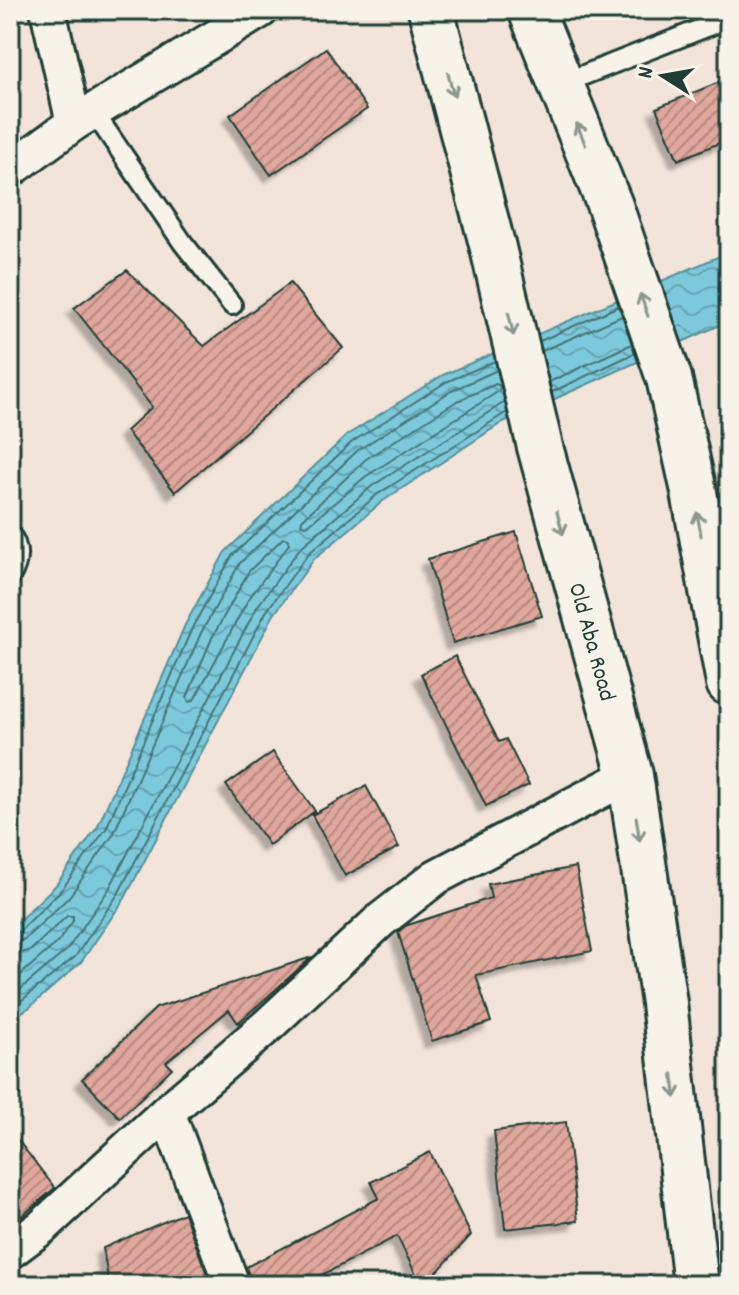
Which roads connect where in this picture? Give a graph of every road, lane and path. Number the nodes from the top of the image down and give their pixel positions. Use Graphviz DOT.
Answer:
graph roads {
  1 [pos="48,10"];
  2 [pos="261,10"];
  3 [pos="431,10"];
  4 [pos="531,10"];
  5 [pos="729,18"];
  6 [pos="561,84"];
  7 [pos="84,117"];
  8 [pos="10,170"];
  9 [pos="232,305"];
  10 [pos="10,534"];
  11 [pos="10,577"];
  12 [pos="729,683"];
  13 [pos="630,775"];
  14 [pos="167,1112"];
  15 [pos="10,1251"];
  16 [pos="232,1285"];
  17 [pos="696,1285"];
  1 -- 7 [label="street"];
  2 -- 7 [label="street"];
  3 -- 13 [label="main road, Old Aba Road, one-way"];
  4 -- 6 [label="main road"];
  5 -- 6 [label="lane"];
  12 -- 6 [label="main road, one-way"];
  7 -- 8 [label="street"];
  7 -- 9 [label="lane"];
  10 -- 11 [label="lane"];
  13 -- 14 [label="street"];
  13 -- 17 [label="main road, Old Aba Road, one-way"];
  14 -- 15 [label="street"];
  14 -- 16 [label="street"];
}
